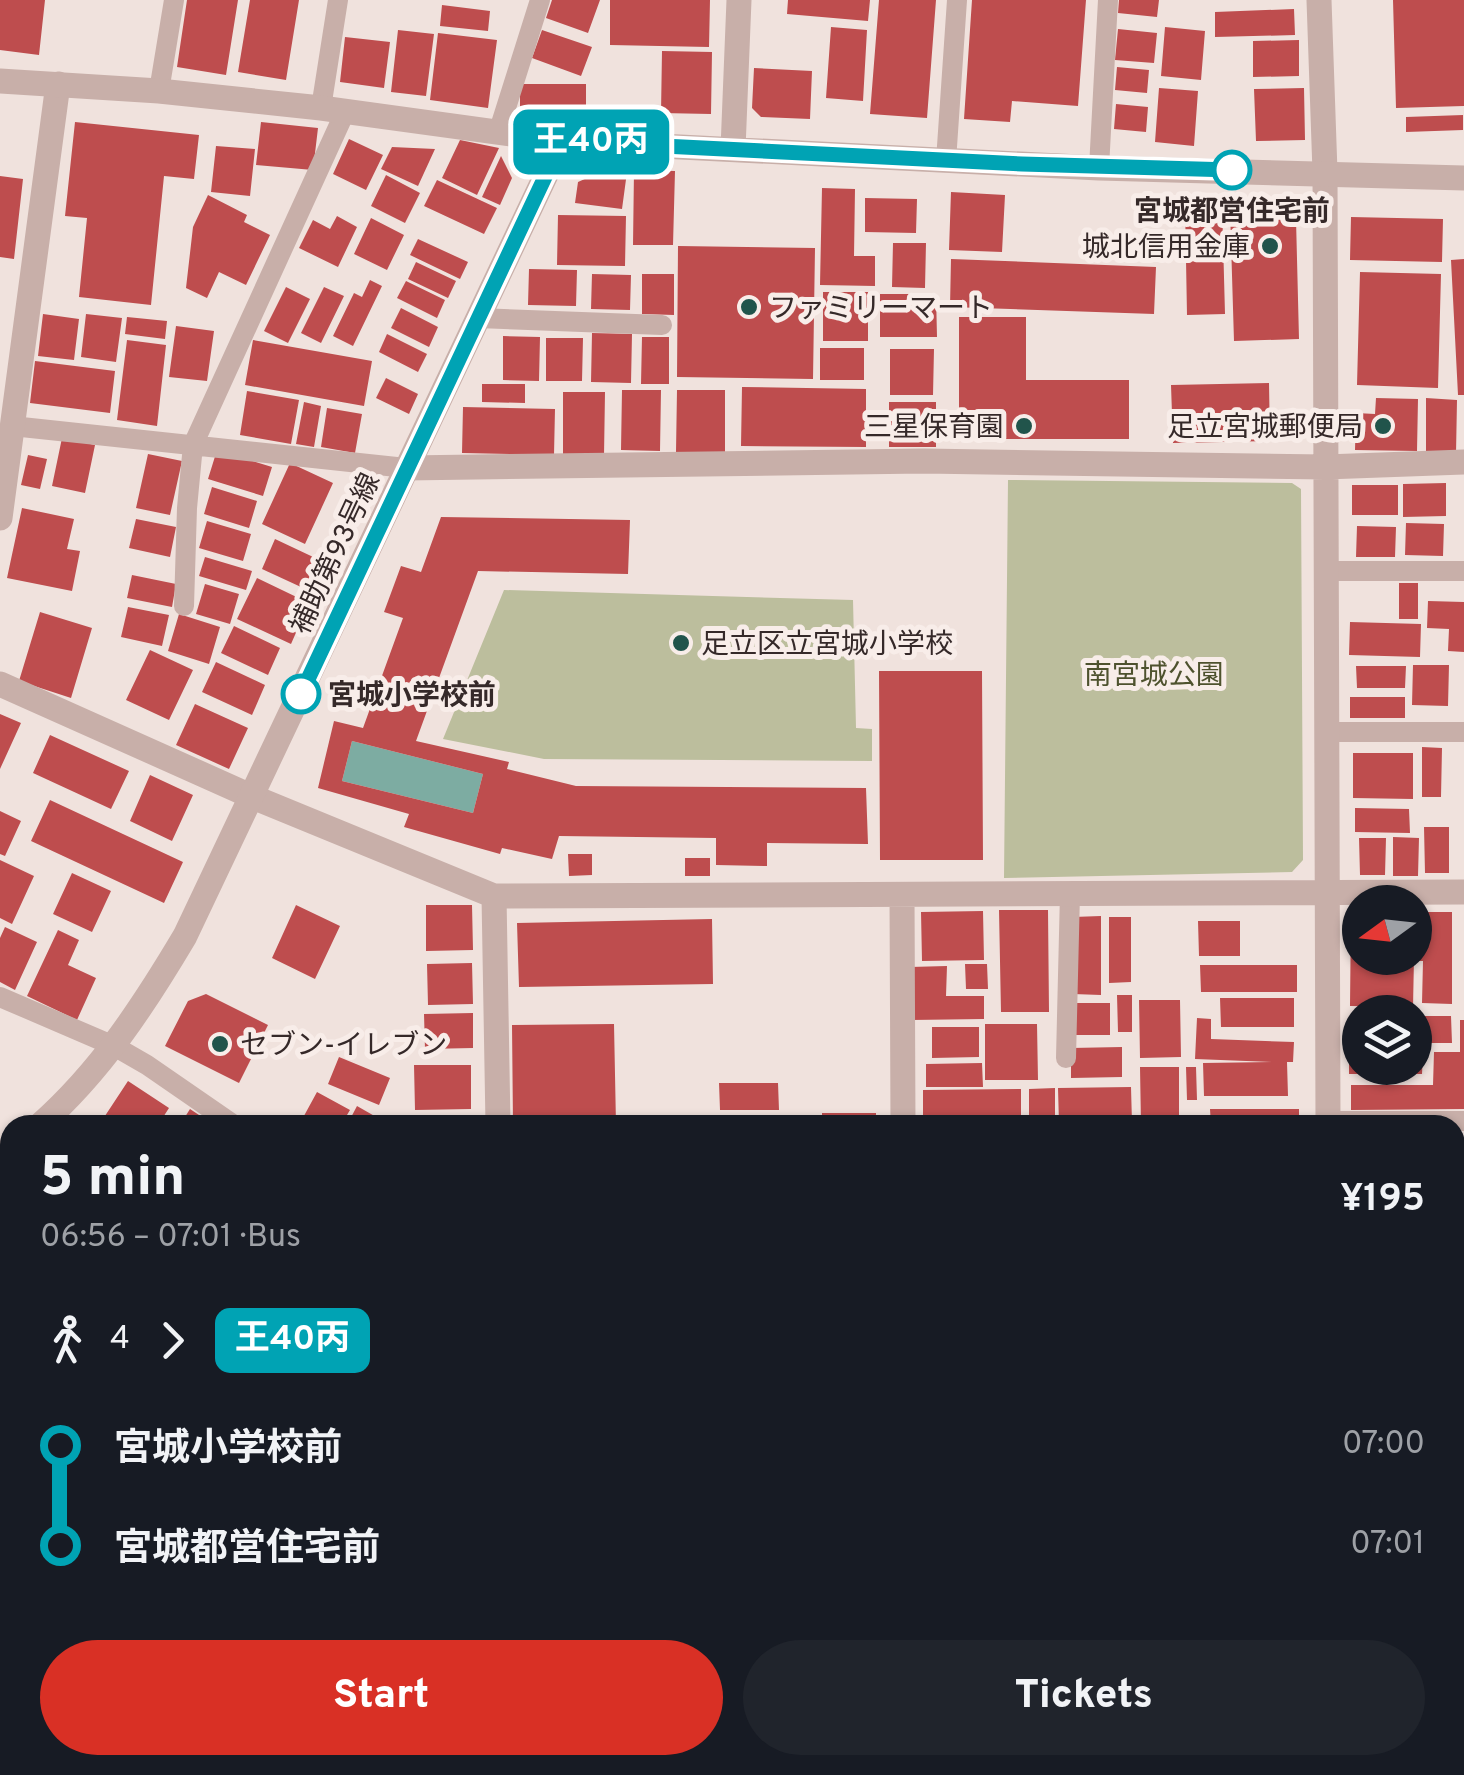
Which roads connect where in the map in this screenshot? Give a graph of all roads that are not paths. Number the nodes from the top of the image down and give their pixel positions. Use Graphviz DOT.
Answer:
graph roads {
  1 [pos="174,0"];
  2 [pos="338,0"];
  3 [pos="540,0"];
  4 [pos="739,0"];
  5 [pos="957,0"];
  6 [pos="1108,0"];
  7 [pos="1319,0"];
  8 [pos="0,81"];
  9 [pos="58,84"];
  10 [pos="160,92"];
  11 [pos="333,110"];
  12 [pos="499,130"];
  13 [pos="562,141"];
  14 [pos="733,148"];
  15 [pos="946,161"];
  16 [pos="1099,168"];
  17 [pos="1324,172"];
  18 [pos="1464,178"];
  19 [pos="478,318"];
  20 [pos="662,325"];
  21 [pos="12,426"];
  22 [pos="193,446"];
  23 [pos="1464,462"];
  24 [pos="406,468"];
  25 [pos="1325,468"];
  26 [pos="0,518"];
  27 [pos="1326,570"];
  28 [pos="1464,570"];
  29 [pos="184,606"];
  30 [pos="0,684"];
  31 [pos="1325,732"];
  32 [pos="1464,732"];
  33 [pos="253,797"];
  34 [pos="1326,892"];
  35 [pos="1464,892"];
  36 [pos="1070,893"];
  37 [pos="902,895"];
  38 [pos="494,896"];
  39 [pos="0,997"];
  40 [pos="114,1046"];
  41 [pos="1066,1058"];
  42 [pos="50,1115"];
  43 [pos="220,1115"];
  44 [pos="498,1115"];
  45 [pos="903,1115"];
  46 [pos="1328,1115"];
  1 -- 10 [label="lane"];
  2 -- 11 [label="lane"];
  3 -- 12 [label="lane"];
  4 -- 14 [label="street"];
  5 -- 15 [label="lane"];
  6 -- 16 [label="lane"];
  7 -- 17 [label="street"];
  8 -- 9 [label="street"];
  9 -- 10 [label="street"];
  9 -- 21 [label="street"];
  10 -- 11 [label="street"];
  11 -- 12 [label="street"];
  11 -- 22 [label="lane"];
  12 -- 13 [label="street"];
  13 -- 14 [label="street"];
  13 -- 19 [label="street, 補助第93号線"];
  14 -- 15 [label="street"];
  15 -- 16 [label="street"];
  16 -- 17 [label="street"];
  17 -- 18 [label="street"];
  17 -- 25 [label="street"];
  19 -- 20 [label="lane"];
  19 -- 24 [label="street, 補助第93号線"];
  21 -- 22 [label="lane"];
  21 -- 26 [label="street"];
  22 -- 24 [label="lane"];
  22 -- 29 [label="lane"];
  23 -- 25 [label="street"];
  24 -- 25 [label="street"];
  24 -- 33 [label="street, 補助第93号線"];
  25 -- 27 [label="street"];
  27 -- 28 [label="lane"];
  27 -- 31 [label="street"];
  30 -- 33 [label="street"];
  31 -- 32 [label="lane"];
  31 -- 34 [label="street"];
  33 -- 38 [label="street"];
  33 -- 40 [label="street, 補助第93号線"];
  34 -- 35 [label="street"];
  34 -- 36 [label="street"];
  34 -- 46 [label="street"];
  36 -- 37 [label="street"];
  36 -- 41 [label="lane"];
  37 -- 38 [label="street"];
  37 -- 45 [label="street"];
  38 -- 44 [label="street"];
  39 -- 40 [label="lane"];
  40 -- 42 [label="street, 補助第93号線"];
  40 -- 43 [label="lane"];
}
